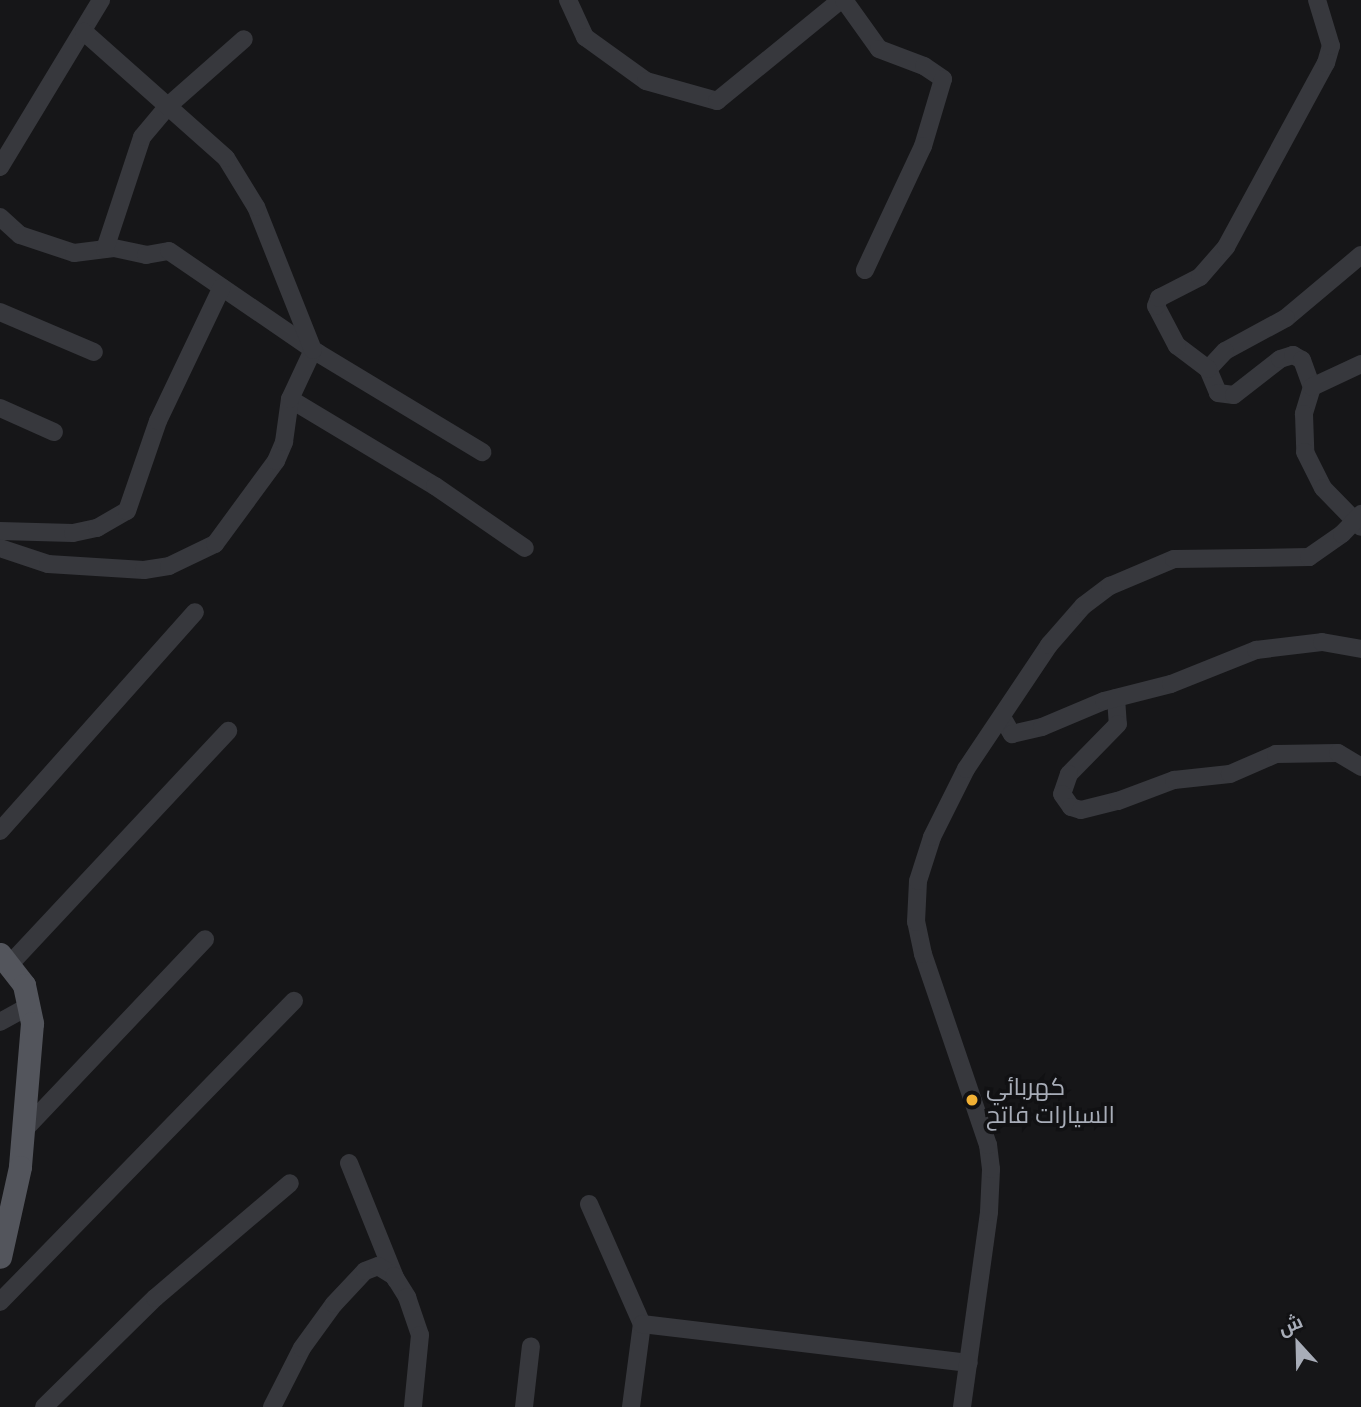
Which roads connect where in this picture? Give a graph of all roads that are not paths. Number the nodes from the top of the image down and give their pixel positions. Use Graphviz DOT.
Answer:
graph roads {
  1 [pos="102,0"];
  2 [pos="568,0"];
  3 [pos="843,0"];
  4 [pos="1317,0"];
  5 [pos="84,32"];
  6 [pos="244,39"];
  7 [pos="168,106"];
  8 [pos="0,167"];
  9 [pos="0,219"];
  10 [pos="105,248"];
  11 [pos="1361,255"];
  12 [pos="865,270"];
  13 [pos="222,287"];
  14 [pos="0,312"];
  15 [pos="313,350"];
  16 [pos="94,352"];
  17 [pos="1361,364"];
  18 [pos="1208,369"];
  19 [pos="1312,387"];
  20 [pos="290,399"];
  21 [pos="0,408"];
  22 [pos="54,432"];
  23 [pos="482,452"];
  24 [pos="1358,521"];
  25 [pos="0,531"];
  26 [pos="0,548"];
  27 [pos="525,548"];
  28 [pos="195,612"];
  29 [pos="1361,649"];
  30 [pos="1116,698"];
  31 [pos="1002,716"];
  32 [pos="228,731"];
  33 [pos="1361,766"];
  34 [pos="0,831"];
  35 [pos="205,939"];
  36 [pos="6,958"];
  37 [pos="294,1001"];
  38 [pos="31,1005"];
  39 [pos="0,1022"];
  40 [pos="24,1130"];
  41 [pos="349,1163"];
  42 [pos="290,1183"];
  43 [pos="589,1204"];
  44 [pos="0,1256"];
  45 [pos="397,1281"];
  46 [pos="0,1302"];
  47 [pos="642,1324"];
  48 [pos="531,1346"];
  49 [pos="969,1363"];
  50 [pos="44,1407"];
  51 [pos="272,1407"];
  52 [pos="413,1407"];
  53 [pos="524,1407"];
  54 [pos="631,1407"];
  55 [pos="962,1407"];
  1 -- 5 [label="street"];
  2 -- 3 [label="street"];
  3 -- 12 [label="street"];
  4 -- 18 [label="street"];
  5 -- 7 [label="street"];
  5 -- 8 [label="street"];
  6 -- 7 [label="street"];
  7 -- 10 [label="street"];
  7 -- 15 [label="street"];
  9 -- 10 [label="street"];
  10 -- 13 [label="street"];
  11 -- 18 [label="street"];
  13 -- 15 [label="street"];
  13 -- 25 [label="street"];
  14 -- 16 [label="street"];
  15 -- 20 [label="street"];
  15 -- 23 [label="street"];
  17 -- 19 [label="street"];
  18 -- 19 [label="street"];
  19 -- 24 [label="street"];
  20 -- 26 [label="street"];
  20 -- 27 [label="street"];
  21 -- 22 [label="street"];
  24 -- 31 [label="street"];
  28 -- 34 [label="street"];
  29 -- 30 [label="street"];
  30 -- 31 [label="street"];
  30 -- 33 [label="street"];
  31 -- 49 [label="street"];
  32 -- 36 [label="street"];
  35 -- 40 [label="street"];
  36 -- 38 [label="main road"];
  37 -- 46 [label="street"];
  38 -- 39 [label="street"];
  38 -- 40 [label="main road"];
  40 -- 44 [label="main road"];
  41 -- 45 [label="street"];
  42 -- 50 [label="street"];
  43 -- 47 [label="street"];
  45 -- 51 [label="street"];
  45 -- 52 [label="street"];
  47 -- 49 [label="street"];
  47 -- 54 [label="street"];
  48 -- 53 [label="street"];
  49 -- 55 [label="street"];
}
